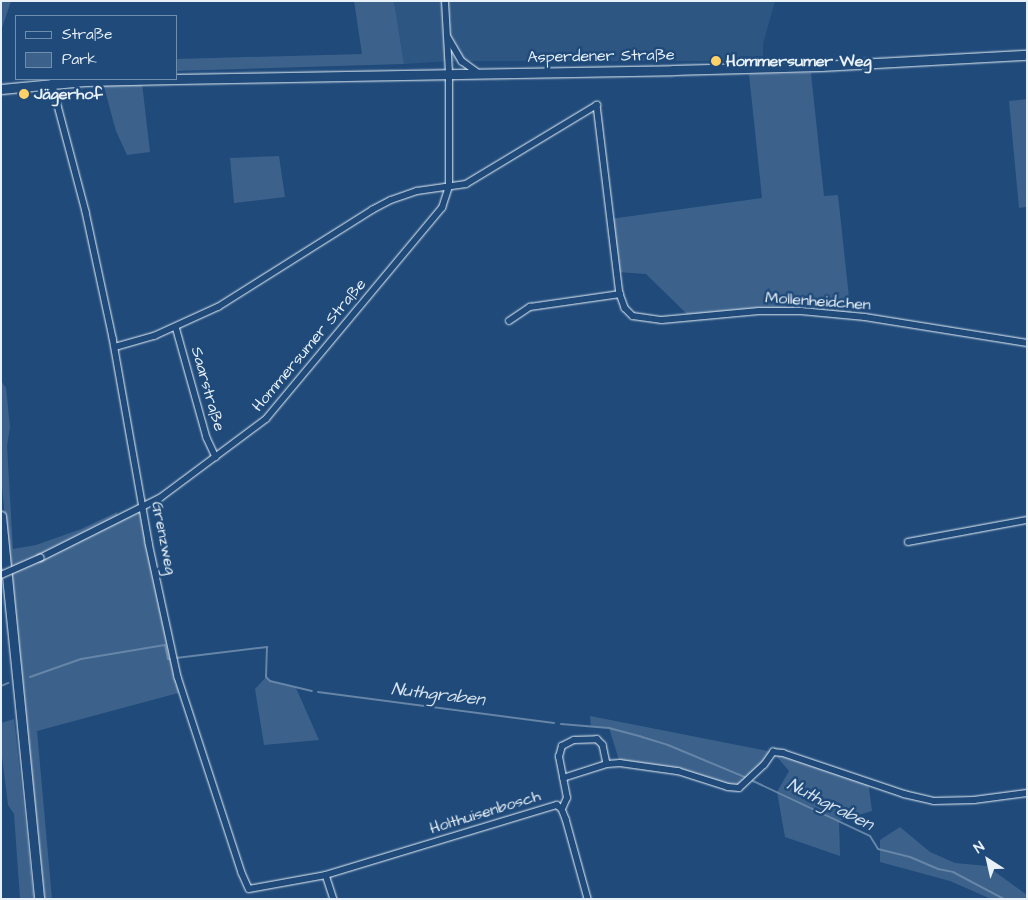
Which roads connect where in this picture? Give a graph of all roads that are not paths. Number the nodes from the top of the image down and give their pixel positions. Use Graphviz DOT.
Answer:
graph roads {
  1 [pos="445,1"];
  2 [pos="447,35"];
  3 [pos="1027,55"];
  4 [pos="477,72"];
  5 [pos="449,73"];
  6 [pos="178,79"];
  7 [pos="145,80"];
  8 [pos="52,83"];
  9 [pos="1,89"];
  10 [pos="449,186"];
  11 [pos="620,294"];
  12 [pos="509,321"];
  13 [pos="176,327"];
  14 [pos="1027,343"];
  15 [pos="115,347"];
  16 [pos="216,457"];
  17 [pos="144,507"];
  18 [pos="1,516"];
  19 [pos="1027,520"];
  20 [pos="908,542"];
  21 [pos="1,576"];
  22 [pos="607,764"];
  23 [pos="562,778"];
  24 [pos="1027,793"];
  25 [pos="562,808"];
  26 [pos="326,875"];
  27 [pos="39,899"];
  28 [pos="334,899"];
  29 [pos="588,899"];
  1 -- 2 [label="street, Hommersumer Straße"];
  2 -- 4 [label="street"];
  2 -- 5 [label="street, Hommersumer Straße"];
  3 -- 4 [label="main road, Asperdener Straße"];
  4 -- 5 [label="main road, Asperdener Straße"];
  5 -- 6 [label="main road, Asperdener Straße"];
  5 -- 10 [label="street, Hommersumer Straße"];
  7 -- 8 [label="main road, Asperdener Straße"];
  8 -- 9 [label="main road, Asperdener Straße"];
  8 -- 15 [label="street, Grenzweg"];
  10 -- 11 [label="street, Mollenheidchen"];
  10 -- 13 [label="street"];
  10 -- 16 [label="street, Hommersumer Straße"];
  11 -- 12 [label="street"];
  11 -- 14 [label="street, Mollenheidchen"];
  13 -- 15 [label="street"];
  13 -- 16 [label="street, Saarstraße"];
  15 -- 17 [label="street, Grenzweg"];
  16 -- 17 [label="street, Hommersumer Straße"];
  17 -- 21 [label="street, Hommersumer Straße, bridge"];
  17 -- 26 [label="street, Grenzweg"];
  18 -- 27 [label="main road"];
  19 -- 20 [label="street"];
  22 -- 23 [label="street"];
  22 -- 23 [label="street"];
  22 -- 24 [label="street"];
  23 -- 25 [label="street"];
  25 -- 26 [label="street, Holthuisenbosch"];
  25 -- 29 [label="street, Holthuisenbosch"];
  26 -- 28 [label="street"];
}
